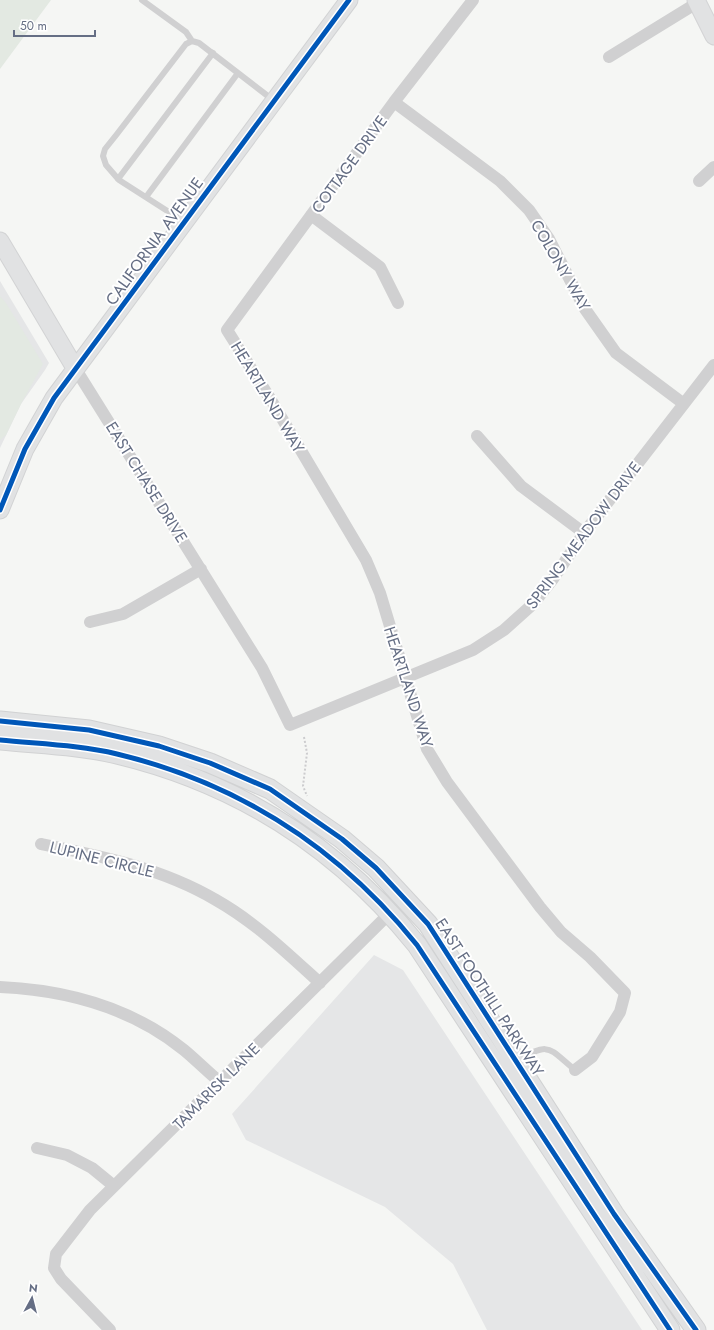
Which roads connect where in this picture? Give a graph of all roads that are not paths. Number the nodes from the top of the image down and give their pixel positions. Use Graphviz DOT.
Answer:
graph roads {
  1 [pos="142,0"];
  2 [pos="349,0"];
  3 [pos="473,0"];
  4 [pos="696,1"];
  5 [pos="714,36"];
  6 [pos="192,41"];
  7 [pos="213,53"];
  8 [pos="609,57"];
  9 [pos="238,73"];
  10 [pos="274,101"];
  11 [pos="394,102"];
  12 [pos="714,167"];
  13 [pos="118,179"];
  14 [pos="699,181"];
  15 [pos="146,197"];
  16 [pos="311,215"];
  17 [pos="185,222"];
  18 [pos="0,241"];
  19 [pos="398,303"];
  20 [pos="227,330"];
  21 [pos="714,365"];
  22 [pos="75,368"];
  23 [pos="684,404"];
  24 [pos="477,436"];
  25 [pos="0,510"];
  26 [pos="584,533"];
  27 [pos="201,569"];
  28 [pos="90,622"];
  29 [pos="405,678"];
  30 [pos="0,721"];
  31 [pos="290,725"];
  32 [pos="0,740"];
  33 [pos="41,844"];
  34 [pos="391,912"];
  35 [pos="320,983"];
  36 [pos="0,987"];
  37 [pos="471,991"];
  38 [pos="516,1061"];
  39 [pos="575,1070"];
  40 [pos="220,1082"];
  41 [pos="37,1148"];
  42 [pos="114,1186"];
  43 [pos="614,1214"];
  44 [pos="110,1330"];
  45 [pos="670,1330"];
  46 [pos="683,1330"];
  47 [pos="696,1330"];
  1 -- 6 [label="lane"];
  2 -- 10 [label="main road, CALIFORNIA AVENUE"];
  3 -- 11 [label="street, COTTAGE DRIVE"];
  4 -- 5 [label="main road"];
  4 -- 8 [label="street"];
  6 -- 7 [label="lane"];
  6 -- 13 [label="lane"];
  7 -- 9 [label="lane"];
  7 -- 13 [label="lane"];
  9 -- 10 [label="lane"];
  9 -- 15 [label="lane"];
  10 -- 17 [label="main road, CALIFORNIA AVENUE"];
  11 -- 16 [label="street, COTTAGE DRIVE"];
  11 -- 23 [label="street, COLONY WAY"];
  12 -- 14 [label="street"];
  13 -- 15 [label="lane"];
  15 -- 17 [label="lane"];
  16 -- 19 [label="street"];
  16 -- 20 [label="street, COTTAGE DRIVE"];
  17 -- 22 [label="main road, CALIFORNIA AVENUE"];
  18 -- 22 [label="main road, EAST CHASE DRIVE"];
  20 -- 29 [label="street, HEARTLAND WAY"];
  21 -- 23 [label="street, SPRING MEADOW DRIVE"];
  22 -- 25 [label="main road, CALIFORNIA AVENUE"];
  22 -- 27 [label="street, EAST CHASE DRIVE"];
  23 -- 26 [label="street, SPRING MEADOW DRIVE"];
  24 -- 26 [label="street"];
  26 -- 29 [label="street, SPRING MEADOW DRIVE"];
  27 -- 28 [label="street"];
  27 -- 31 [label="street, EAST CHASE DRIVE"];
  29 -- 31 [label="street, SPRING MEADOW DRIVE"];
  29 -- 39 [label="street, HEARTLAND WAY"];
  30 -- 37 [label="main road, EAST FOOTHILL PARKWAY"];
  32 -- 34 [label="main road, EAST FOOTHILL PARKWAY"];
  33 -- 35 [label="street, LUPINE CIRCLE"];
  34 -- 35 [label="street, TAMARISK LANE"];
  34 -- 37 [label="main road"];
  34 -- 45 [label="main road, EAST FOOTHILL PARKWAY"];
  35 -- 40 [label="street, TAMARISK LANE"];
  36 -- 40 [label="street"];
  37 -- 38 [label="main road, EAST FOOTHILL PARKWAY"];
  38 -- 39 [label="lane"];
  38 -- 43 [label="main road, EAST FOOTHILL PARKWAY"];
  40 -- 42 [label="street, TAMARISK LANE"];
  41 -- 42 [label="street"];
  42 -- 44 [label="street, TAMARISK LANE"];
  43 -- 46 [label="main road"];
  43 -- 47 [label="main road, EAST FOOTHILL PARKWAY"];
}
